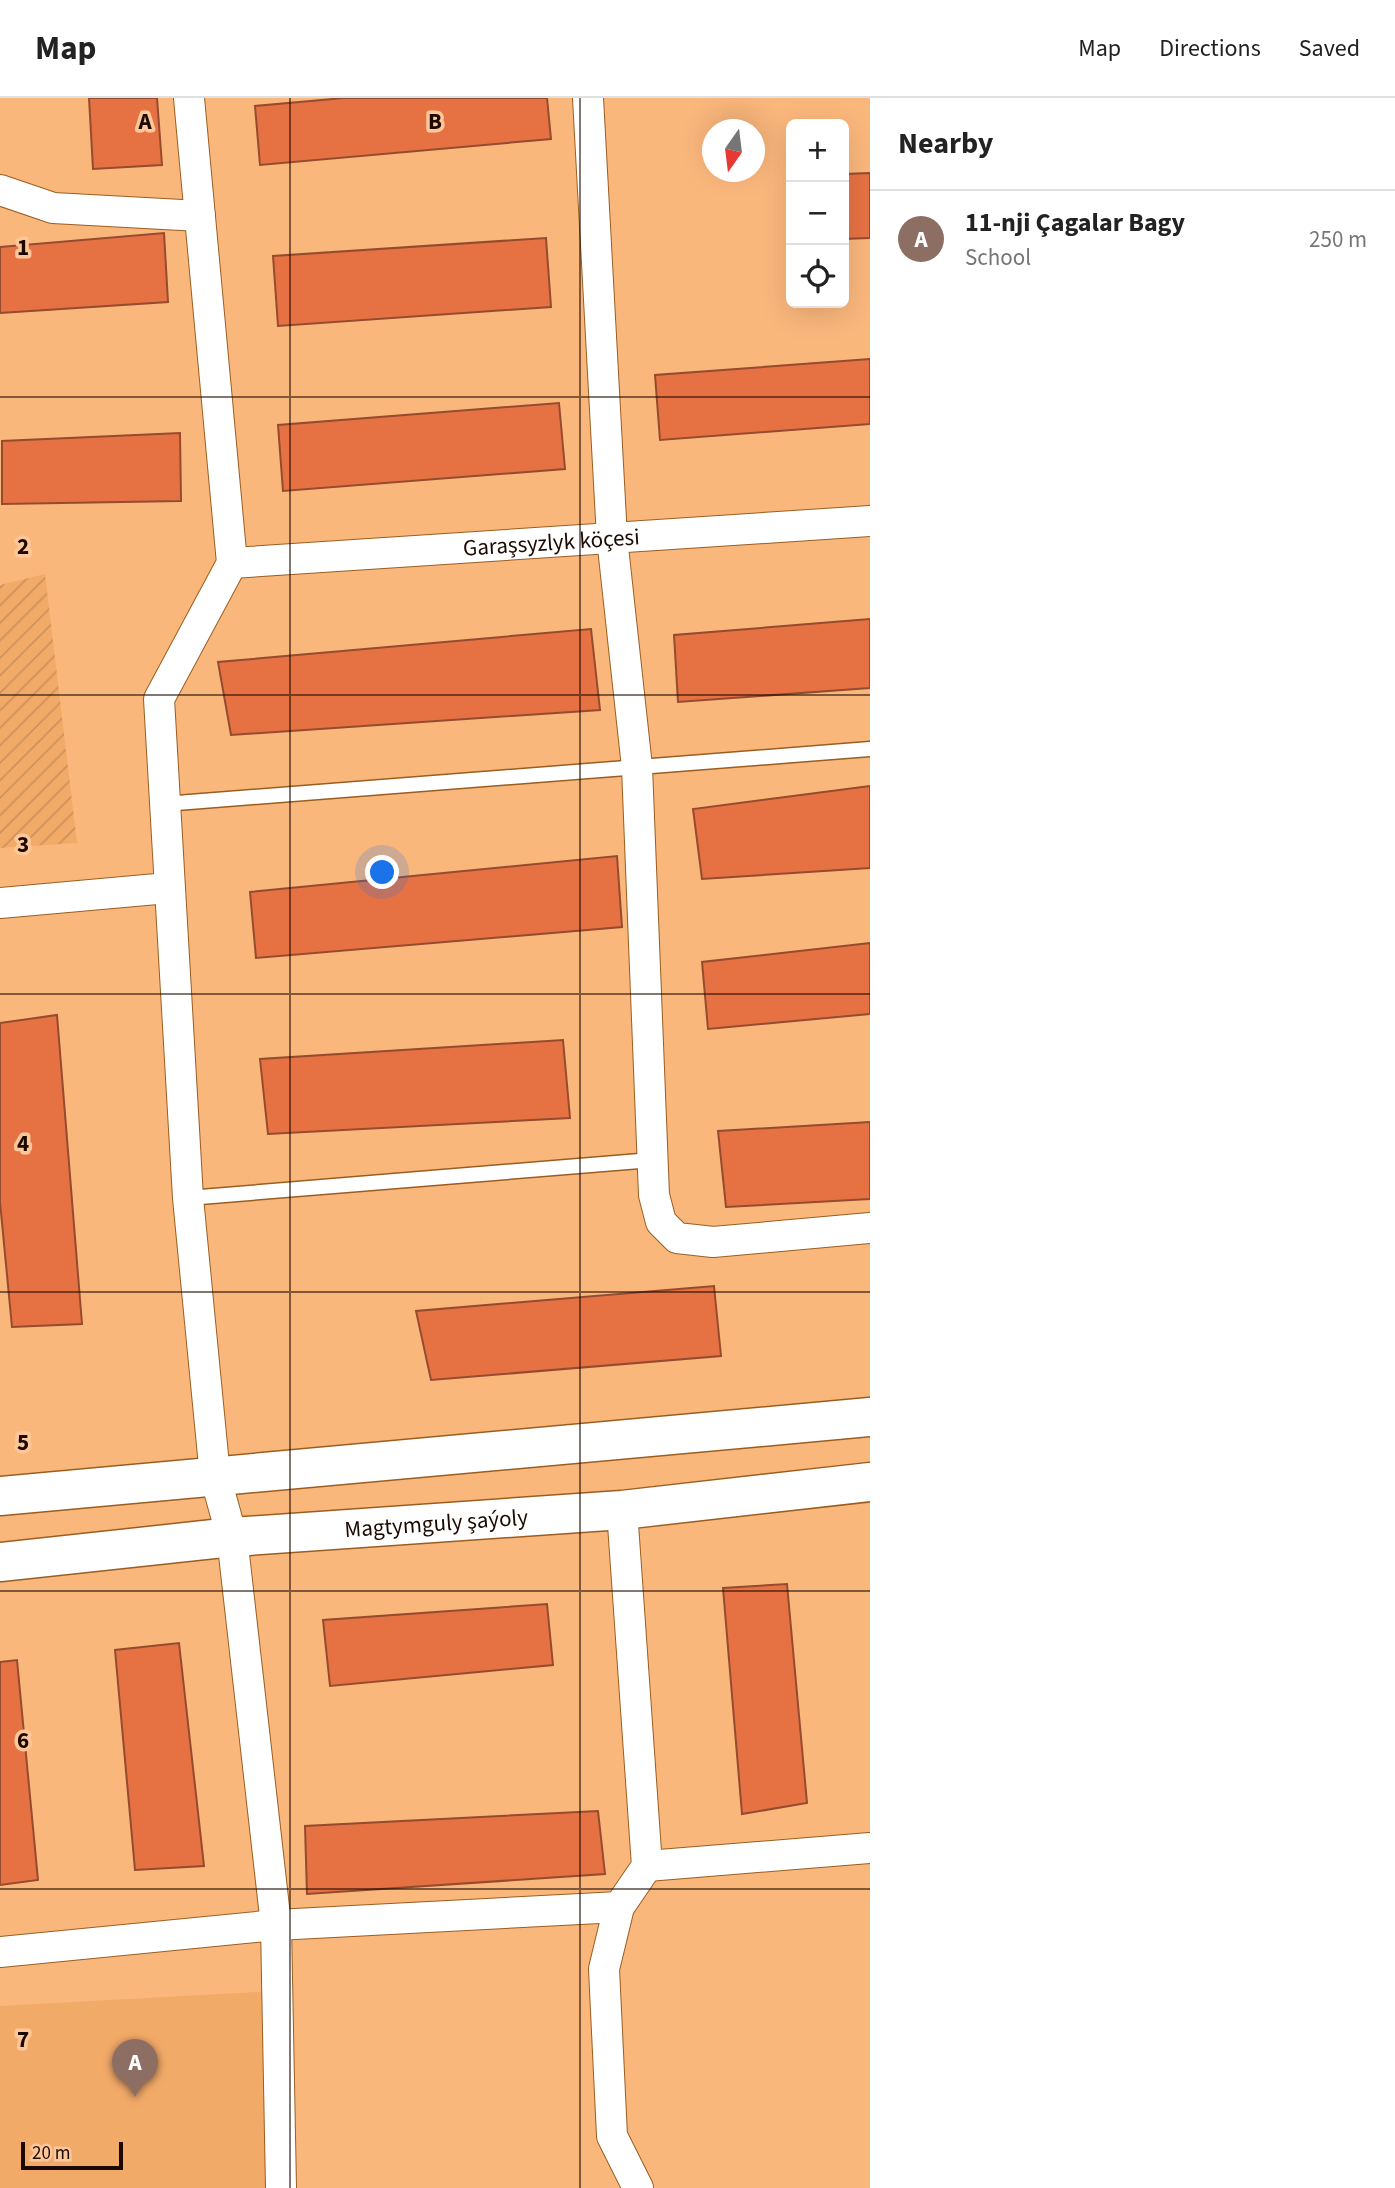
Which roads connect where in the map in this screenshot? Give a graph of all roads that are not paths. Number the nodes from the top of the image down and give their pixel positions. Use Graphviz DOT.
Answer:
graph roads {
  1 [pos="189,98"];
  2 [pos="588,98"];
  3 [pos="0,190"];
  4 [pos="200,216"];
  5 [pos="870,521"];
  6 [pos="612,538"];
  7 [pos="232,563"];
  8 [pos="870,749"];
  9 [pos="637,767"];
  10 [pos="164,804"];
  11 [pos="168,888"];
  12 [pos="0,903"];
  13 [pos="652,1160"];
  14 [pos="188,1198"];
  15 [pos="870,1228"];
  16 [pos="870,1418"];
  17 [pos="215,1476"];
  18 [pos="870,1482"];
  19 [pos="0,1496"];
  20 [pos="622,1510"];
  21 [pos="232,1537"];
  22 [pos="0,1562"];
  23 [pos="870,1848"];
  24 [pos="648,1866"];
  25 [pos="619,1907"];
  26 [pos="275,1925"];
  27 [pos="0,1952"];
  28 [pos="281,2188"];
  29 [pos="638,2188"];
  1 -- 4 [label="street"];
  2 -- 6 [label="street"];
  3 -- 4 [label="street"];
  4 -- 7 [label="street"];
  5 -- 6 [label="street, Garaşsyzlyk köçesi"];
  6 -- 7 [label="street, Garaşsyzlyk köçesi"];
  6 -- 9 [label="street"];
  7 -- 10 [label="street"];
  8 -- 9 [label="lane"];
  9 -- 10 [label="lane"];
  9 -- 13 [label="street"];
  10 -- 11 [label="street"];
  11 -- 12 [label="street"];
  11 -- 14 [label="street"];
  13 -- 14 [label="lane"];
  13 -- 15 [label="street"];
  14 -- 17 [label="street"];
  16 -- 17 [label="street"];
  17 -- 19 [label="street"];
  17 -- 21 [label="street"];
  18 -- 20 [label="street, Magtymguly şaýoly"];
  20 -- 21 [label="street, Magtymguly şaýoly"];
  20 -- 24 [label="street"];
  21 -- 22 [label="street, Magtymguly şaýoly"];
  21 -- 26 [label="street"];
  23 -- 24 [label="street"];
  24 -- 25 [label="street"];
  25 -- 26 [label="street"];
  25 -- 29 [label="street"];
  26 -- 27 [label="street"];
  26 -- 28 [label="street"];
}
